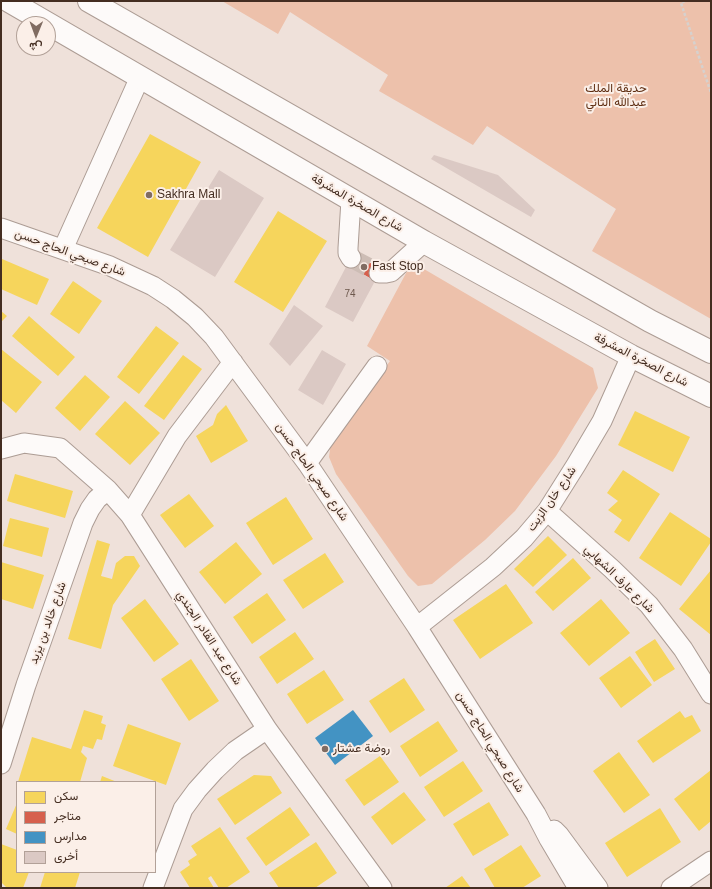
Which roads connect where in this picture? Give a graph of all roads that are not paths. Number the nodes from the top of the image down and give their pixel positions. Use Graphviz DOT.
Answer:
graph roads {
  1 [pos="9,1"];
  2 [pos="89,1"];
  3 [pos="140,77"];
  4 [pos="351,200"];
  5 [pos="1,228"];
  6 [pos="424,242"];
  7 [pos="63,249"];
  8 [pos="351,258"];
  9 [pos="379,273"];
  10 [pos="711,352"];
  11 [pos="631,356"];
  12 [pos="232,362"];
  13 [pos="377,366"];
  14 [pos="711,396"];
  15 [pos="1,448"];
  16 [pos="307,463"];
  17 [pos="108,490"];
  18 [pos="546,510"];
  19 [pos="130,515"];
  20 [pos="417,627"];
  21 [pos="711,694"];
  22 [pos="267,729"];
  23 [pos="1,764"];
  24 [pos="536,814"];
  25 [pos="711,861"];
  26 [pos="153,888"];
  27 [pos="382,888"];
  28 [pos="578,888"];
  29 [pos="598,888"];
  30 [pos="671,888"];
  1 -- 3 [label="main road, شارع الصخرة المشرفة"];
  2 -- 10 [label="main road"];
  3 -- 4 [label="main road, شارع الصخرة المشرفة"];
  3 -- 7 [label="street"];
  4 -- 6 [label="main road, شارع الصخرة المشرفة"];
  4 -- 8 [label="street"];
  5 -- 7 [label="street, شارع صبحي الحاج حسن"];
  6 -- 9 [label="street"];
  6 -- 11 [label="main road, شارع الصخرة المشرفة"];
  7 -- 12 [label="street, شارع صبحي الحاج حسن"];
  11 -- 14 [label="main road, شارع الصخرة المشرفة"];
  11 -- 18 [label="street, شارع خان الزيت"];
  12 -- 16 [label="street, شارع صبحي الحاج حسن"];
  12 -- 19 [label="street"];
  13 -- 16 [label="street"];
  15 -- 17 [label="street, شارع عبد القادر الجندي"];
  16 -- 20 [label="street, شارع صبحي الحاج حسن"];
  17 -- 19 [label="street, شارع عبد القادر الجندي"];
  17 -- 23 [label="street, شارع خالد بن يزيد"];
  18 -- 20 [label="street, شارع خان الزيت"];
  18 -- 21 [label="street, شارع عارف الشهابي"];
  19 -- 22 [label="street, شارع عبد القادر الجندي"];
  20 -- 24 [label="street, شارع صبحي الحاج حسن"];
  22 -- 26 [label="street"];
  22 -- 27 [label="street, شارع عبد القادر الجندي"];
  24 -- 28 [label="street, شارع صبحي الحاج حسن"];
  24 -- 29 [label="street, شارع صبحي الحاج حسن"];
  25 -- 30 [label="street"];
}
